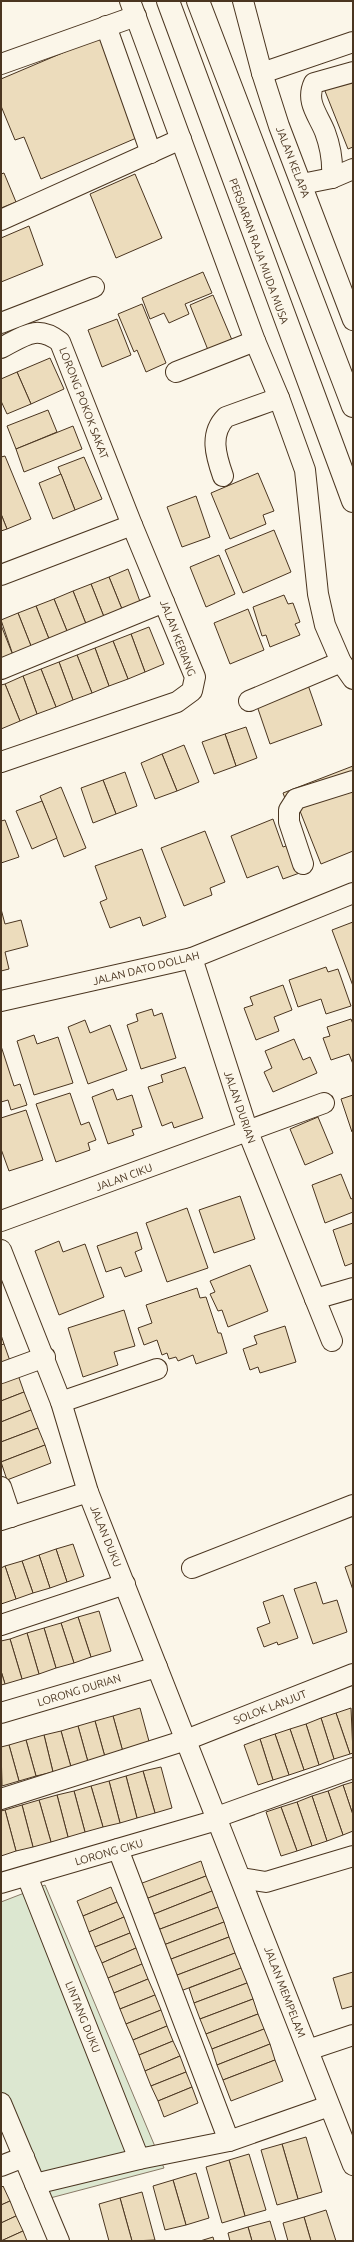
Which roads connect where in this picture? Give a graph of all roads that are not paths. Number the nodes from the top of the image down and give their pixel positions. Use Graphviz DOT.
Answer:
graph roads {
  1 [pos="168,1"];
  2 [pos="198,1"];
  3 [pos="243,1"];
  4 [pos="133,9"];
  5 [pos="106,26"];
  6 [pos="353,42"];
  7 [pos="1,64"];
  8 [pos="353,72"];
  9 [pos="262,73"];
  10 [pos="181,139"];
  11 [pos="151,153"];
  12 [pos="353,169"];
  13 [pos="332,178"];
  14 [pos="302,184"];
  15 [pos="1,220"];
  16 [pos="94,287"];
  17 [pos="353,320"];
  18 [pos="1,323"];
  19 [pos="255,340"];
  20 [pos="1,348"];
  21 [pos="176,372"];
  22 [pos="279,398"];
  23 [pos="353,406"];
  24 [pos="223,476"];
  25 [pos="353,501"];
  26 [pos="132,525"];
  27 [pos="1,575"];
  28 [pos="164,602"];
  29 [pos="341,662"];
  30 [pos="1,669"];
  31 [pos="353,679"];
  32 [pos="249,702"];
  33 [pos="1,762"];
  34 [pos="353,782"];
  35 [pos="303,864"];
  36 [pos="353,893"];
  37 [pos="192,958"];
  38 [pos="1,1001"];
  39 [pos="324,1103"];
  40 [pos="248,1132"];
  41 [pos="1,1221"];
  42 [pos="1,1250"];
  43 [pos="353,1288"];
  44 [pos="315,1299"];
  45 [pos="332,1341"];
  46 [pos="45,1357"];
  47 [pos="157,1369"];
  48 [pos="1,1374"];
  49 [pos="61,1402"];
  50 [pos="1,1487"];
  51 [pos="88,1492"];
  52 [pos="353,1505"];
  53 [pos="6,1518"];
  54 [pos="192,1568"];
  55 [pos="125,1584"];
  56 [pos="1,1625"];
  57 [pos="158,1667"];
  58 [pos="353,1674"];
  59 [pos="1,1713"];
  60 [pos="186,1740"];
  61 [pos="353,1768"];
  62 [pos="1,1799"];
  63 [pos="217,1818"];
  64 [pos="118,1849"];
  65 [pos="353,1856"];
  66 [pos="27,1876"];
  67 [pos="241,1878"];
  68 [pos="1,1883"];
  69 [pos="353,2035"];
  70 [pos="308,2050"];
  71 [pos="1,2103"];
  72 [pos="329,2106"];
  73 [pos="345,2125"];
  74 [pos="229,2142"];
  75 [pos="24,2157"];
  76 [pos="139,2159"];
  77 [pos="353,2165"];
  78 [pos="1,2166"];
  79 [pos="35,2184"];
  80 [pos="59,2241"];
  1 -- 25 [label="highway, PERSIARAN RAJA MUDA MUSA"];
  2 -- 23 [label="highway"];
  3 -- 9 [label="street, JALAN KELAPA"];
  4 -- 5 [label="street"];
  4 -- 10 [label="street"];
  5 -- 7 [label="street"];
  5 -- 11 [label="street"];
  6 -- 9 [label="street"];
  8 -- 13 [label="street"];
  9 -- 14 [label="street, JALAN KELAPA"];
  10 -- 11 [label="street"];
  10 -- 19 [label="street"];
  11 -- 15 [label="street"];
  12 -- 13 [label="street"];
  13 -- 14 [label="street"];
  14 -- 17 [label="street, JALAN KELAPA"];
  16 -- 18 [label="street"];
  19 -- 21 [label="street"];
  19 -- 22 [label="street"];
  20 -- 26 [label="street, LORONG POKOK SAKAT"];
  22 -- 24 [label="street"];
  22 -- 29 [label="street"];
  26 -- 27 [label="street"];
  26 -- 28 [label="street, JALAN KERIANG"];
  28 -- 30 [label="street"];
  28 -- 33 [label="street, JALAN KERIANG"];
  29 -- 31 [label="street"];
  29 -- 32 [label="street"];
  34 -- 35 [label="street"];
  36 -- 37 [label="street, JALAN DATO DOLLAH"];
  37 -- 38 [label="street, JALAN DATO DOLLAH"];
  37 -- 40 [label="street, JALAN DURIAN"];
  39 -- 40 [label="street, JALAN CIKU"];
  40 -- 41 [label="street, JALAN CIKU"];
  40 -- 44 [label="street, JALAN DURIAN"];
  42 -- 46 [label="street, JALAN DUKU"];
  43 -- 44 [label="street"];
  44 -- 45 [label="street, JALAN DURIAN"];
  46 -- 48 [label="street"];
  46 -- 49 [label="street, JALAN DUKU"];
  47 -- 49 [label="street"];
  49 -- 51 [label="street, JALAN DUKU"];
  50 -- 53 [label="street"];
  51 -- 53 [label="street"];
  51 -- 55 [label="street, JALAN DUKU"];
  52 -- 54 [label="street"];
  55 -- 56 [label="street"];
  55 -- 57 [label="street, JALAN DUKU"];
  57 -- 59 [label="street, LORONG DURIAN"];
  57 -- 60 [label="street, JALAN DUKU"];
  58 -- 60 [label="street, SOLOK LANJUT"];
  60 -- 62 [label="street, SOLOK LANJUT"];
  60 -- 63 [label="street, JALAN DUKU"];
  61 -- 63 [label="street, LORONG CIKU"];
  63 -- 64 [label="street, LORONG CIKU"];
  63 -- 67 [label="street, JALAN MEMPELAM"];
  64 -- 66 [label="street, LORONG CIKU"];
  64 -- 74 [label="street"];
  65 -- 67 [label="street"];
  66 -- 68 [label="street, LORONG CIKU"];
  66 -- 76 [label="street, LINTANG DUKU"];
  67 -- 70 [label="street, JALAN MEMPELAM"];
  69 -- 70 [label="street"];
  70 -- 72 [label="street, JALAN MEMPELAM"];
  71 -- 75 [label="street"];
  72 -- 73 [label="street, JALAN MEMPELAM"];
  72 -- 74 [label="street"];
  73 -- 77 [label="street, JALAN MEMPELAM"];
  74 -- 76 [label="street"];
  75 -- 78 [label="street"];
  75 -- 79 [label="street"];
  76 -- 79 [label="street"];
  79 -- 80 [label="street"];
}
